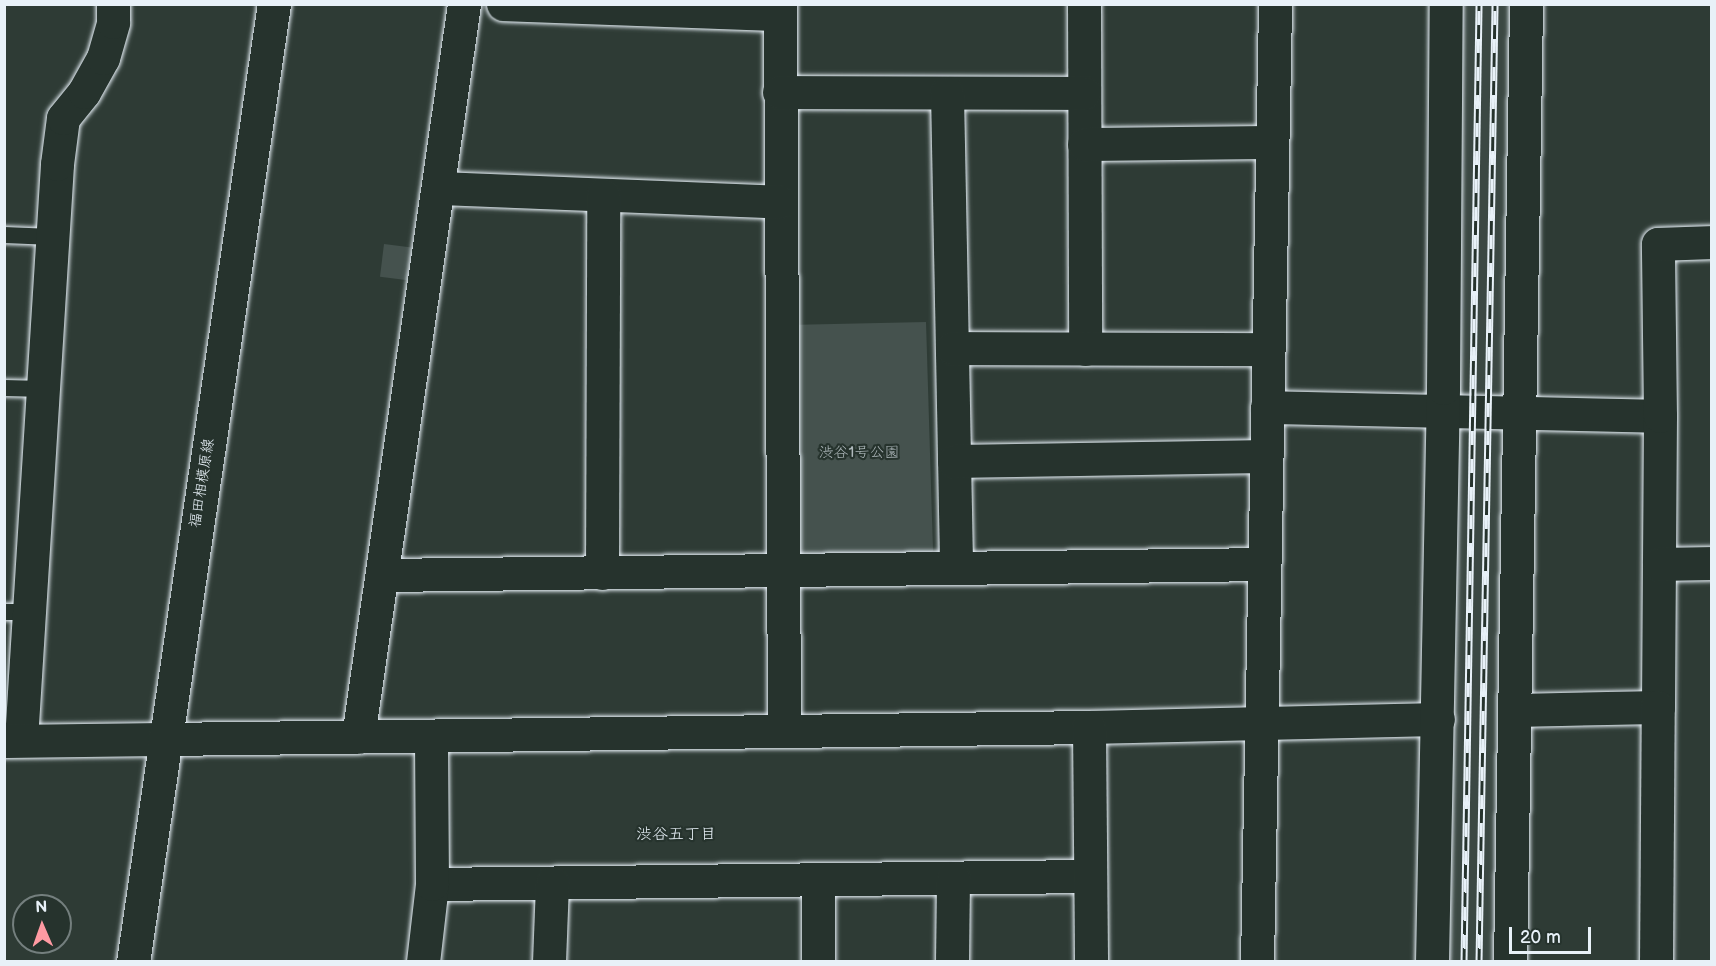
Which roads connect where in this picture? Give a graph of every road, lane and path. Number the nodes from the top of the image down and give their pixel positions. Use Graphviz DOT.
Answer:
graph roads {
  1 [pos="113,4"];
  2 [pos="274,4"];
  3 [pos="464,4"];
  4 [pos="503,4"];
  5 [pos="1084,4"];
  6 [pos="1275,4"];
  7 [pos="1446,4"];
  8 [pos="1526,4"];
  9 [pos="779,9"];
  10 [pos="779,92"];
  11 [pos="947,93"];
  12 [pos="1084,93"];
  13 [pos="1272,142"];
  14 [pos="1084,144"];
  15 [pos="438,188"];
  16 [pos="603,195"];
  17 [pos="780,202"];
  18 [pos="4,235"];
  19 [pos="53,237"];
  20 [pos="1712,242"];
  21 [pos="952,348"];
  22 [pos="1085,349"];
  23 [pos="1268,349"];
  24 [pos="4,388"];
  25 [pos="45,389"];
  26 [pos="1267,407"];
  27 [pos="1443,411"];
  28 [pos="1519,412"];
  29 [pos="1660,416"];
  30 [pos="1266,456"];
  31 [pos="954,461"];
  32 [pos="1712,563"];
  33 [pos="1264,564"];
  34 [pos="1659,564"];
  35 [pos="956,568"];
  36 [pos="782,570"];
  37 [pos="602,573"];
  38 [pos="382,575"];
  39 [pos="17,612"];
  40 [pos="1658,707"];
  41 [pos="1515,710"];
  42 [pos="1438,719"];
  43 [pos="1261,723"];
  44 [pos="1089,727"];
  45 [pos="784,731"];
  46 [pos="431,736"];
  47 [pos="358,737"];
  48 [pos="164,739"];
  49 [pos="13,741"];
  50 [pos="1089,876"];
  51 [pos="952,878"];
  52 [pos="818,879"];
  53 [pos="552,883"];
  54 [pos="432,884"];
  55 [pos="133,962"];
  56 [pos="423,962"];
  57 [pos="549,962"];
  58 [pos="818,962"];
  59 [pos="952,962"];
  60 [pos="1091,962"];
  61 [pos="1257,962"];
  62 [pos="1432,962"];
  63 [pos="1510,962"];
  64 [pos="1656,962"];
  1 -- 19 [label="street"];
  2 -- 48 [label="street, 福田相模原線"];
  3 -- 15 [label="street"];
  4 -- 9 [label="street"];
  5 -- 12 [label="street"];
  6 -- 13 [label="street"];
  7 -- 27 [label="street"];
  8 -- 28 [label="street"];
  9 -- 10 [label="street"];
  10 -- 11 [label="street"];
  10 -- 17 [label="street"];
  11 -- 12 [label="street"];
  11 -- 21 [label="street"];
  12 -- 14 [label="street"];
  13 -- 14 [label="street"];
  13 -- 23 [label="street"];
  14 -- 22 [label="street"];
  15 -- 16 [label="street"];
  15 -- 38 [label="street"];
  16 -- 17 [label="street"];
  16 -- 37 [label="street"];
  17 -- 36 [label="street"];
  18 -- 19 [label="lane"];
  19 -- 25 [label="street"];
  20 -- 29 [label="street"];
  21 -- 22 [label="street"];
  21 -- 31 [label="street"];
  22 -- 23 [label="street"];
  23 -- 26 [label="street"];
  24 -- 25 [label="lane"];
  25 -- 39 [label="street"];
  26 -- 27 [label="street"];
  26 -- 30 [label="street"];
  27 -- 28 [label="street"];
  27 -- 42 [label="street"];
  28 -- 29 [label="street"];
  28 -- 41 [label="street"];
  29 -- 34 [label="street"];
  30 -- 31 [label="street"];
  30 -- 33 [label="street"];
  31 -- 35 [label="street"];
  32 -- 34 [label="street"];
  33 -- 35 [label="street"];
  33 -- 43 [label="street"];
  34 -- 40 [label="street"];
  35 -- 36 [label="street"];
  36 -- 37 [label="street"];
  36 -- 45 [label="street"];
  37 -- 38 [label="street"];
  38 -- 47 [label="street"];
  39 -- 49 [label="street"];
  40 -- 41 [label="street"];
  40 -- 64 [label="street"];
  41 -- 63 [label="street"];
  42 -- 43 [label="street"];
  42 -- 62 [label="street"];
  43 -- 44 [label="street"];
  43 -- 61 [label="street"];
  44 -- 45 [label="street"];
  44 -- 50 [label="street"];
  45 -- 46 [label="street"];
  46 -- 47 [label="street"];
  46 -- 54 [label="street"];
  47 -- 48 [label="street"];
  48 -- 49 [label="street"];
  48 -- 55 [label="street, 福田相模原線"];
  50 -- 51 [label="street"];
  50 -- 60 [label="street"];
  51 -- 52 [label="street"];
  51 -- 59 [label="street"];
  52 -- 53 [label="street"];
  52 -- 58 [label="street"];
  53 -- 54 [label="street"];
  53 -- 57 [label="street"];
  54 -- 56 [label="street"];
}
